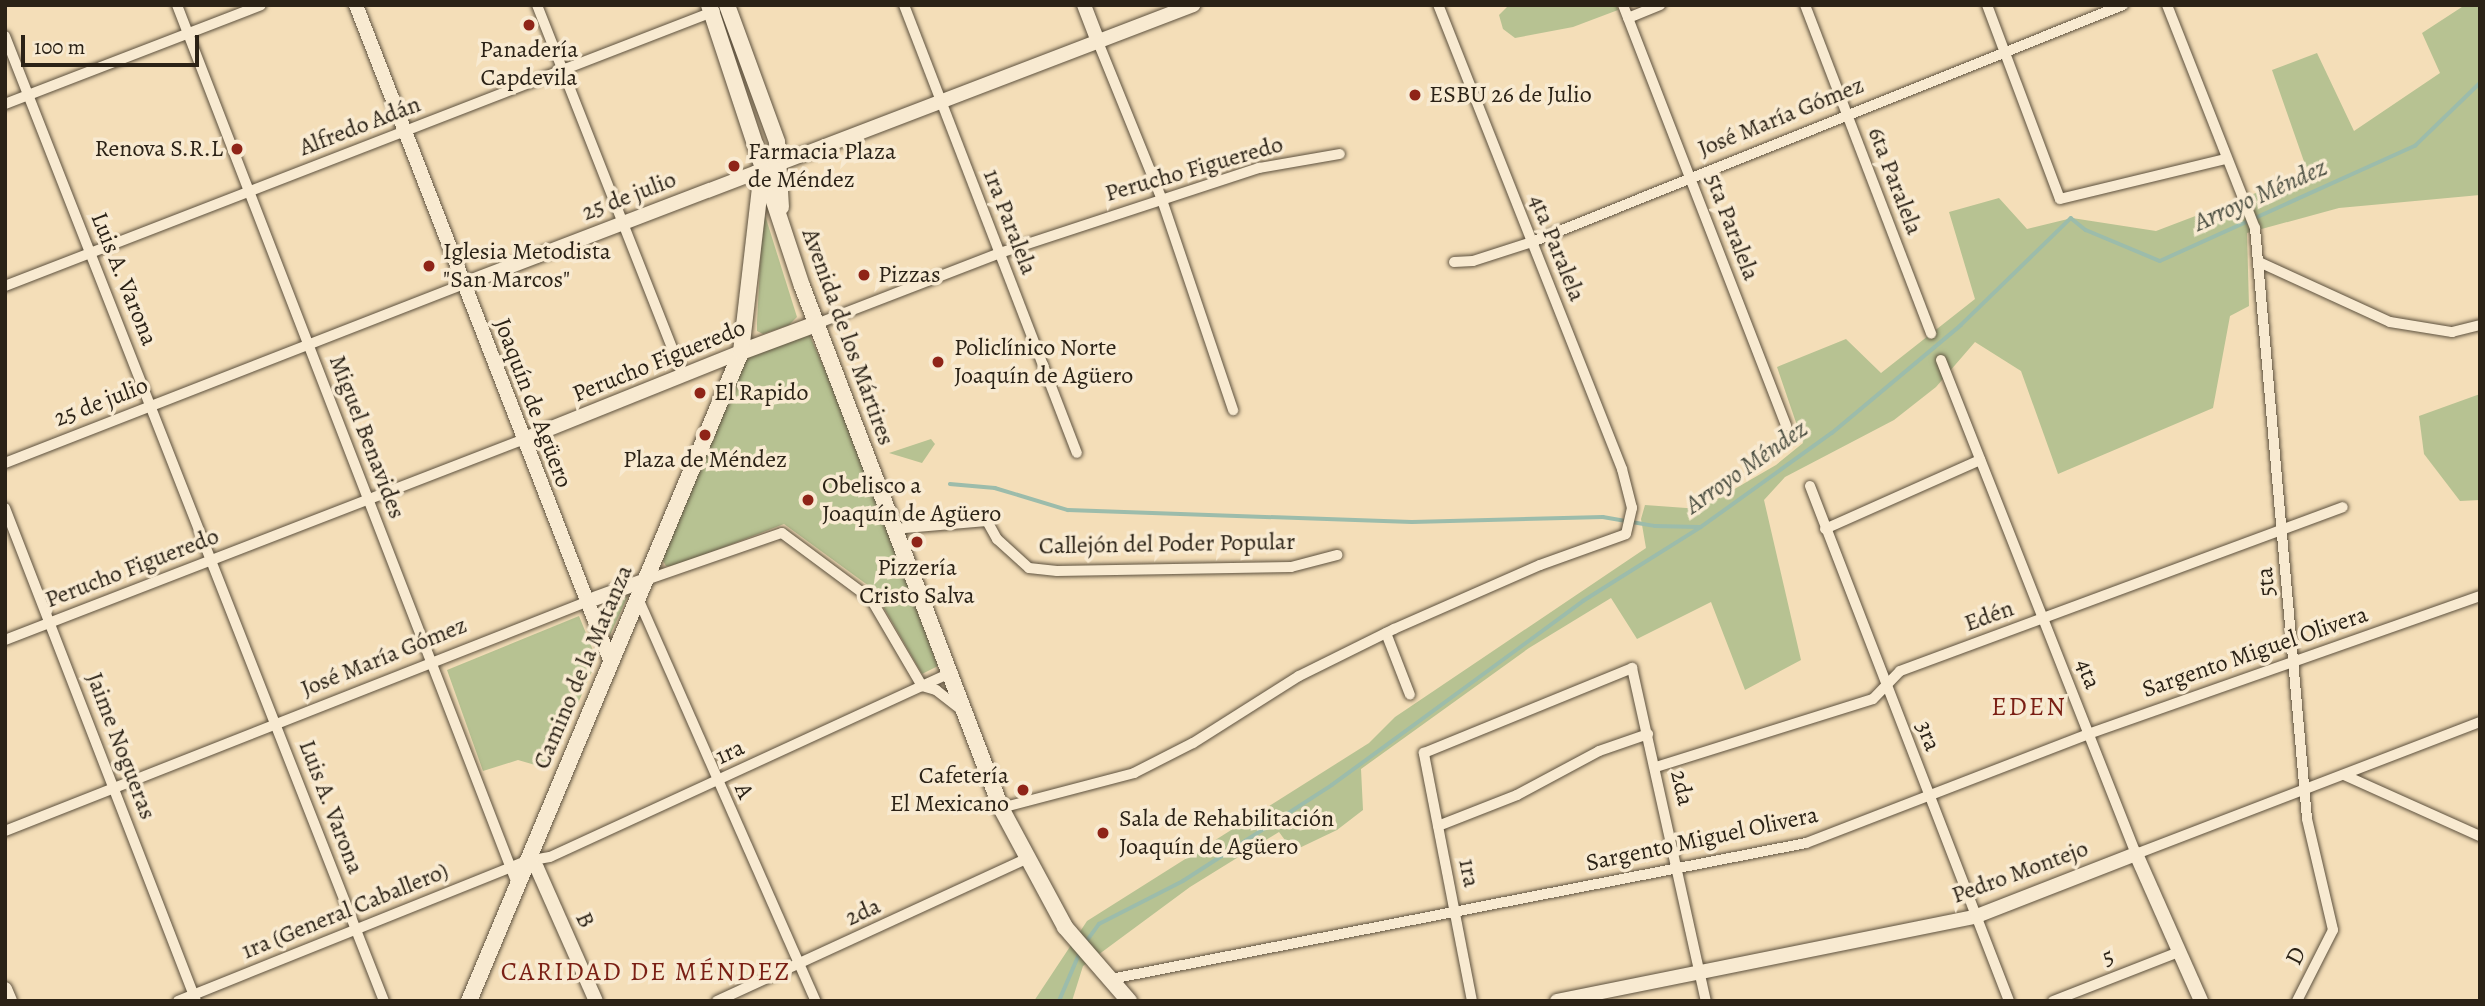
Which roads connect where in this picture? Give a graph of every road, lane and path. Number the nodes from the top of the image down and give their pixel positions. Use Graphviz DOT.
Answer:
graph roads {
  1 [pos="177,5"];
  2 [pos="261,5"];
  3 [pos="356,5"];
  4 [pos="537,5"];
  5 [pos="904,5"];
  6 [pos="1084,5"];
  7 [pos="1193,5"];
  8 [pos="1438,5"];
  9 [pos="1623,5"];
  10 [pos="1660,5"];
  11 [pos="1805,5"];
  12 [pos="1987,5"];
  13 [pos="2123,5"];
  14 [pos="2167,5"];
  15 [pos="721,7"];
  16 [pos="1628,18"];
  17 [pos="188,34"];
  18 [pos="5,36"];
  19 [pos="1098,42"];
  20 [pos="2004,53"];
  21 [pos="563,70"];
  22 [pos="28,95"];
  23 [pos="941,101"];
  24 [pos="5,104"];
  25 [pos="1847,115"];
  26 [pos="404,131"];
  27 [pos="1340,155"];
  28 [pos="2225,159"];
  29 [pos="781,162"];
  30 [pos="762,169"];
  31 [pos="1691,178"];
  32 [pos="249,192"];
  33 [pos="1161,200"];
  34 [pos="781,216"];
  35 [pos="623,223"];
  36 [pos="1532,242"];
  37 [pos="91,253"];
  38 [pos="1000,253"];
  39 [pos="1454,262"];
  40 [pos="2259,262"];
  41 [pos="464,285"];
  42 [pos="5,286"];
  43 [pos="816,324"];
  44 [pos="2480,325"];
  45 [pos="1931,334"];
  46 [pos="309,346"];
  47 [pos="741,352"];
  48 [pos="1941,360"];
  49 [pos="683,376"];
  50 [pos="152,408"];
  51 [pos="1233,410"];
  52 [pos="1786,425"];
  53 [pos="522,440"];
  54 [pos="1077,453"];
  55 [pos="1980,460"];
  56 [pos="5,463"];
  57 [pos="1810,486"];
  58 [pos="368,500"];
  59 [pos="2343,507"];
  60 [pos="5,508"];
  61 [pos="2282,527"];
  62 [pos="894,528"];
  63 [pos="1825,529"];
  64 [pos="1336,555"];
  65 [pos="213,561"];
  66 [pos="640,589"];
  67 [pos="2480,596"];
  68 [pos="586,602"];
  69 [pos="2042,619"];
  70 [pos="51,623"];
  71 [pos="1385,633"];
  72 [pos="5,640"];
  73 [pos="2294,659"];
  74 [pos="610,660"];
  75 [pos="432,663"];
  76 [pos="947,674"];
  77 [pos="1885,684"];
  78 [pos="922,686"];
  79 [pos="1410,695"];
  80 [pos="961,710"];
  81 [pos="2480,722"];
  82 [pos="276,724"];
  83 [pos="1648,734"];
  84 [pos="2088,734"];
  85 [pos="1424,753"];
  86 [pos="1656,767"];
  87 [pos="2344,775"];
  88 [pos="717,781"];
  89 [pos="115,788"];
  90 [pos="2304,788"];
  91 [pos="1929,794"];
  92 [pos="1001,808"];
  93 [pos="1438,826"];
  94 [pos="5,831"];
  95 [pos="2480,836"];
  96 [pos="2136,854"];
  97 [pos="1026,859"];
  98 [pos="527,861"];
  99 [pos="511,868"];
  100 [pos="1680,868"];
  101 [pos="517,884"];
  102 [pos="1455,912"];
  103 [pos="1977,916"];
  104 [pos="356,929"];
  105 [pos="2333,930"];
  106 [pos="2179,952"];
  107 [pos="799,964"];
  108 [pos="1699,972"];
  109 [pos="1111,979"];
  110 [pos="5,989"];
  111 [pos="195,998"];
  112 [pos="10,1001"];
  113 [pos="178,1001"];
  114 [pos="384,1001"];
  115 [pos="469,1001"];
  116 [pos="596,1001"];
  117 [pos="717,1001"];
  118 [pos="816,1001"];
  119 [pos="1129,1001"];
  120 [pos="1472,1001"];
  121 [pos="1557,1001"];
  122 [pos="1706,1001"];
  123 [pos="2009,1001"];
  124 [pos="2053,1001"];
  125 [pos="2201,1001"];
  126 [pos="2297,1001"];
  1 -- 17 [label="street, Miguel Benavides"];
  2 -- 17 [label="street"];
  3 -- 26 [label="street, Joaquín de Agüero"];
  4 -- 21 [label="street"];
  5 -- 23 [label="street, 1ra Paralela"];
  6 -- 19 [label="street"];
  7 -- 19 [label="street, 25 de julio"];
  8 -- 36 [label="street, 4ta Paralela"];
  9 -- 16 [label="street, 5ta Paralela"];
  10 -- 16 [label="street"];
  11 -- 25 [label="street, 6ta Paralela"];
  12 -- 20 [label="street"];
  13 -- 20 [label="street, José María Gómez"];
  14 -- 28 [label="street, 5ta"];
  15 -- 21 [label="street, Alfredo Adán"];
  15 -- 29 [label="main road, Avenida de los Mártires"];
  15 -- 30 [label="main road, Avenida de los Mártires"];
  16 -- 31 [label="street, 5ta Paralela"];
  17 -- 22 [label="street"];
  17 -- 32 [label="street, Miguel Benavides"];
  18 -- 22 [label="street, Luis A. Varona"];
  19 -- 23 [label="street, 25 de julio"];
  19 -- 33 [label="street"];
  20 -- 25 [label="street, José María Gómez"];
  20 -- 28 [label="street"];
  21 -- 26 [label="street, Alfredo Adán"];
  21 -- 35 [label="street"];
  22 -- 24 [label="street"];
  22 -- 37 [label="street, Luis A. Varona"];
  23 -- 29 [label="street, 25 de julio"];
  23 -- 38 [label="street, 1ra Paralela"];
  25 -- 31 [label="street, José María Gómez"];
  25 -- 45 [label="street, 6ta Paralela"];
  26 -- 32 [label="street, Alfredo Adán"];
  26 -- 41 [label="street, Joaquín de Agüero"];
  27 -- 33 [label="street, Perucho Figueredo"];
  28 -- 40 [label="street, 5ta"];
  29 -- 30 [label="street, 25 de julio"];
  29 -- 34 [label="main road, Avenida de los Mártires"];
  30 -- 34 [label="main road, Avenida de los Mártires"];
  30 -- 35 [label="street, 25 de julio"];
  30 -- 47 [label="main road, Avenida de los Mártires"];
  31 -- 36 [label="street, José María Gómez"];
  31 -- 52 [label="street, 5ta Paralela"];
  32 -- 37 [label="street, Alfredo Adán"];
  32 -- 46 [label="street, Miguel Benavides"];
  33 -- 38 [label="street, Perucho Figueredo"];
  33 -- 51 [label="street"];
  34 -- 43 [label="main road, Avenida de los Mártires"];
  35 -- 41 [label="street, 25 de julio"];
  35 -- 49 [label="street"];
  36 -- 39 [label="street, José María Gómez"];
  36 -- 71 [label="street, 4ta Paralela"];
  37 -- 42 [label="street, Alfredo Adán"];
  37 -- 50 [label="street, Luis A. Varona"];
  38 -- 43 [label="street, Perucho Figueredo"];
  38 -- 54 [label="street, 1ra Paralela"];
  40 -- 44 [label="street"];
  40 -- 61 [label="street, 5ta"];
  41 -- 46 [label="street, 25 de julio"];
  41 -- 53 [label="street, Joaquín de Agüero"];
  43 -- 47 [label="main road, Perucho Figueredo"];
  43 -- 62 [label="main road, Avenida de los Mártires"];
  46 -- 50 [label="street, 25 de julio"];
  46 -- 58 [label="street, Miguel Benavides"];
  47 -- 49 [label="street, Perucho Figueredo"];
  47 -- 66 [label="main road, Camino de la Matanza"];
  48 -- 55 [label="street, 4ta"];
  49 -- 53 [label="street, Perucho Figueredo"];
  50 -- 56 [label="street, 25 de julio"];
  50 -- 65 [label="street, Luis A. Varona"];
  53 -- 58 [label="street, Perucho Figueredo"];
  53 -- 68 [label="street, Joaquín de Agüero"];
  55 -- 63 [label="street"];
  55 -- 69 [label="street, 4ta"];
  57 -- 63 [label="street, 3ra"];
  58 -- 65 [label="street, Perucho Figueredo"];
  58 -- 75 [label="street, Miguel Benavides"];
  59 -- 61 [label="street, Edén"];
  60 -- 70 [label="street, Jaime Nogueras"];
  61 -- 69 [label="street, Edén"];
  61 -- 73 [label="street, 5ta"];
  62 -- 64 [label="street, Callejón del Poder Popular"];
  62 -- 76 [label="main road, Avenida de los Mártires"];
  63 -- 77 [label="street, 3ra"];
  65 -- 70 [label="street, Perucho Figueredo"];
  65 -- 82 [label="street, Luis A. Varona"];
  66 -- 68 [label="street, José María Gómez"];
  66 -- 74 [label="main road, Camino de la Matanza"];
  66 -- 78 [label="street, José María Gómez"];
  66 -- 88 [label="street, A"];
  67 -- 73 [label="street, Sargento Miguel Olivera"];
  68 -- 74 [label="street, Joaquín de Agüero"];
  68 -- 75 [label="street, José María Gómez"];
  69 -- 77 [label="street, Edén"];
  69 -- 84 [label="street, 4ta"];
  70 -- 72 [label="street, Perucho Figueredo"];
  70 -- 89 [label="street, Jaime Nogueras"];
  71 -- 79 [label="street"];
  71 -- 92 [label="street"];
  73 -- 84 [label="street, Sargento Miguel Olivera"];
  73 -- 90 [label="street, 5ta"];
  74 -- 98 [label="main road, Camino de la Matanza"];
  75 -- 82 [label="street, José María Gómez"];
  75 -- 99 [label="street, Miguel Benavides"];
  76 -- 78 [label="street, 1ra"];
  76 -- 80 [label="main road, Avenida de los Mártires"];
  77 -- 86 [label="street, Edén"];
  77 -- 91 [label="street, 3ra"];
  78 -- 80 [label="street"];
  78 -- 88 [label="street, 1ra"];
  80 -- 92 [label="main road, Avenida de los Mártires"];
  81 -- 87 [label="street, Pedro Montejo"];
  82 -- 89 [label="street, José María Gómez"];
  82 -- 104 [label="street, Luis A. Varona"];
  83 -- 85 [label="street, 2da"];
  83 -- 86 [label="street, 2da"];
  83 -- 93 [label="street"];
  84 -- 91 [label="street, Sargento Miguel Olivera"];
  84 -- 96 [label="street, 4ta"];
  85 -- 93 [label="street, 1ra"];
  86 -- 100 [label="street, 2da"];
  87 -- 90 [label="street, Pedro Montejo"];
  87 -- 95 [label="street"];
  88 -- 98 [label="street, 1ra"];
  88 -- 107 [label="street, A"];
  89 -- 94 [label="street, José María Gómez"];
  89 -- 111 [label="street, Jaime Nogueras"];
  90 -- 96 [label="street, Pedro Montejo"];
  90 -- 105 [label="street, 5ta"];
  91 -- 100 [label="street, Sargento Miguel Olivera"];
  91 -- 103 [label="street, 3ra"];
  92 -- 97 [label="main road, Avenida de los Mártires"];
  93 -- 102 [label="street, 1ra"];
  96 -- 103 [label="street, Pedro Montejo"];
  96 -- 106 [label="street, 4ta"];
  97 -- 107 [label="street, 2da"];
  97 -- 109 [label="main road, Avenida de los Mártires"];
  98 -- 99 [label="street, 1ra (General Caballero)"];
  98 -- 101 [label="main road, Camino de la Matanza"];
  98 -- 116 [label="street, B"];
  99 -- 101 [label="street, Miguel Benavides"];
  99 -- 104 [label="street, 1ra (General Caballero)"];
  100 -- 102 [label="street, Sargento Miguel Olivera"];
  100 -- 108 [label="street, 2da"];
  101 -- 115 [label="main road, Camino de la Matanza"];
  102 -- 109 [label="street, Sargento Miguel Olivera"];
  102 -- 120 [label="street, 1ra"];
  103 -- 108 [label="street, Pedro Montejo"];
  103 -- 123 [label="street, 3ra"];
  104 -- 111 [label="street, 1ra (General Caballero)"];
  104 -- 114 [label="street, Luis A. Varona"];
  105 -- 126 [label="street, D"];
  106 -- 124 [label="street, 5"];
  106 -- 125 [label="street, 4ta"];
  107 -- 117 [label="street, 2da"];
  107 -- 118 [label="street, A"];
  108 -- 121 [label="street, Pedro Montejo"];
  108 -- 122 [label="street, 2da"];
  109 -- 119 [label="main road, Avenida de los Mártires"];
  110 -- 112 [label="street"];
  111 -- 113 [label="street, 1ra (General Caballero)"];
}
